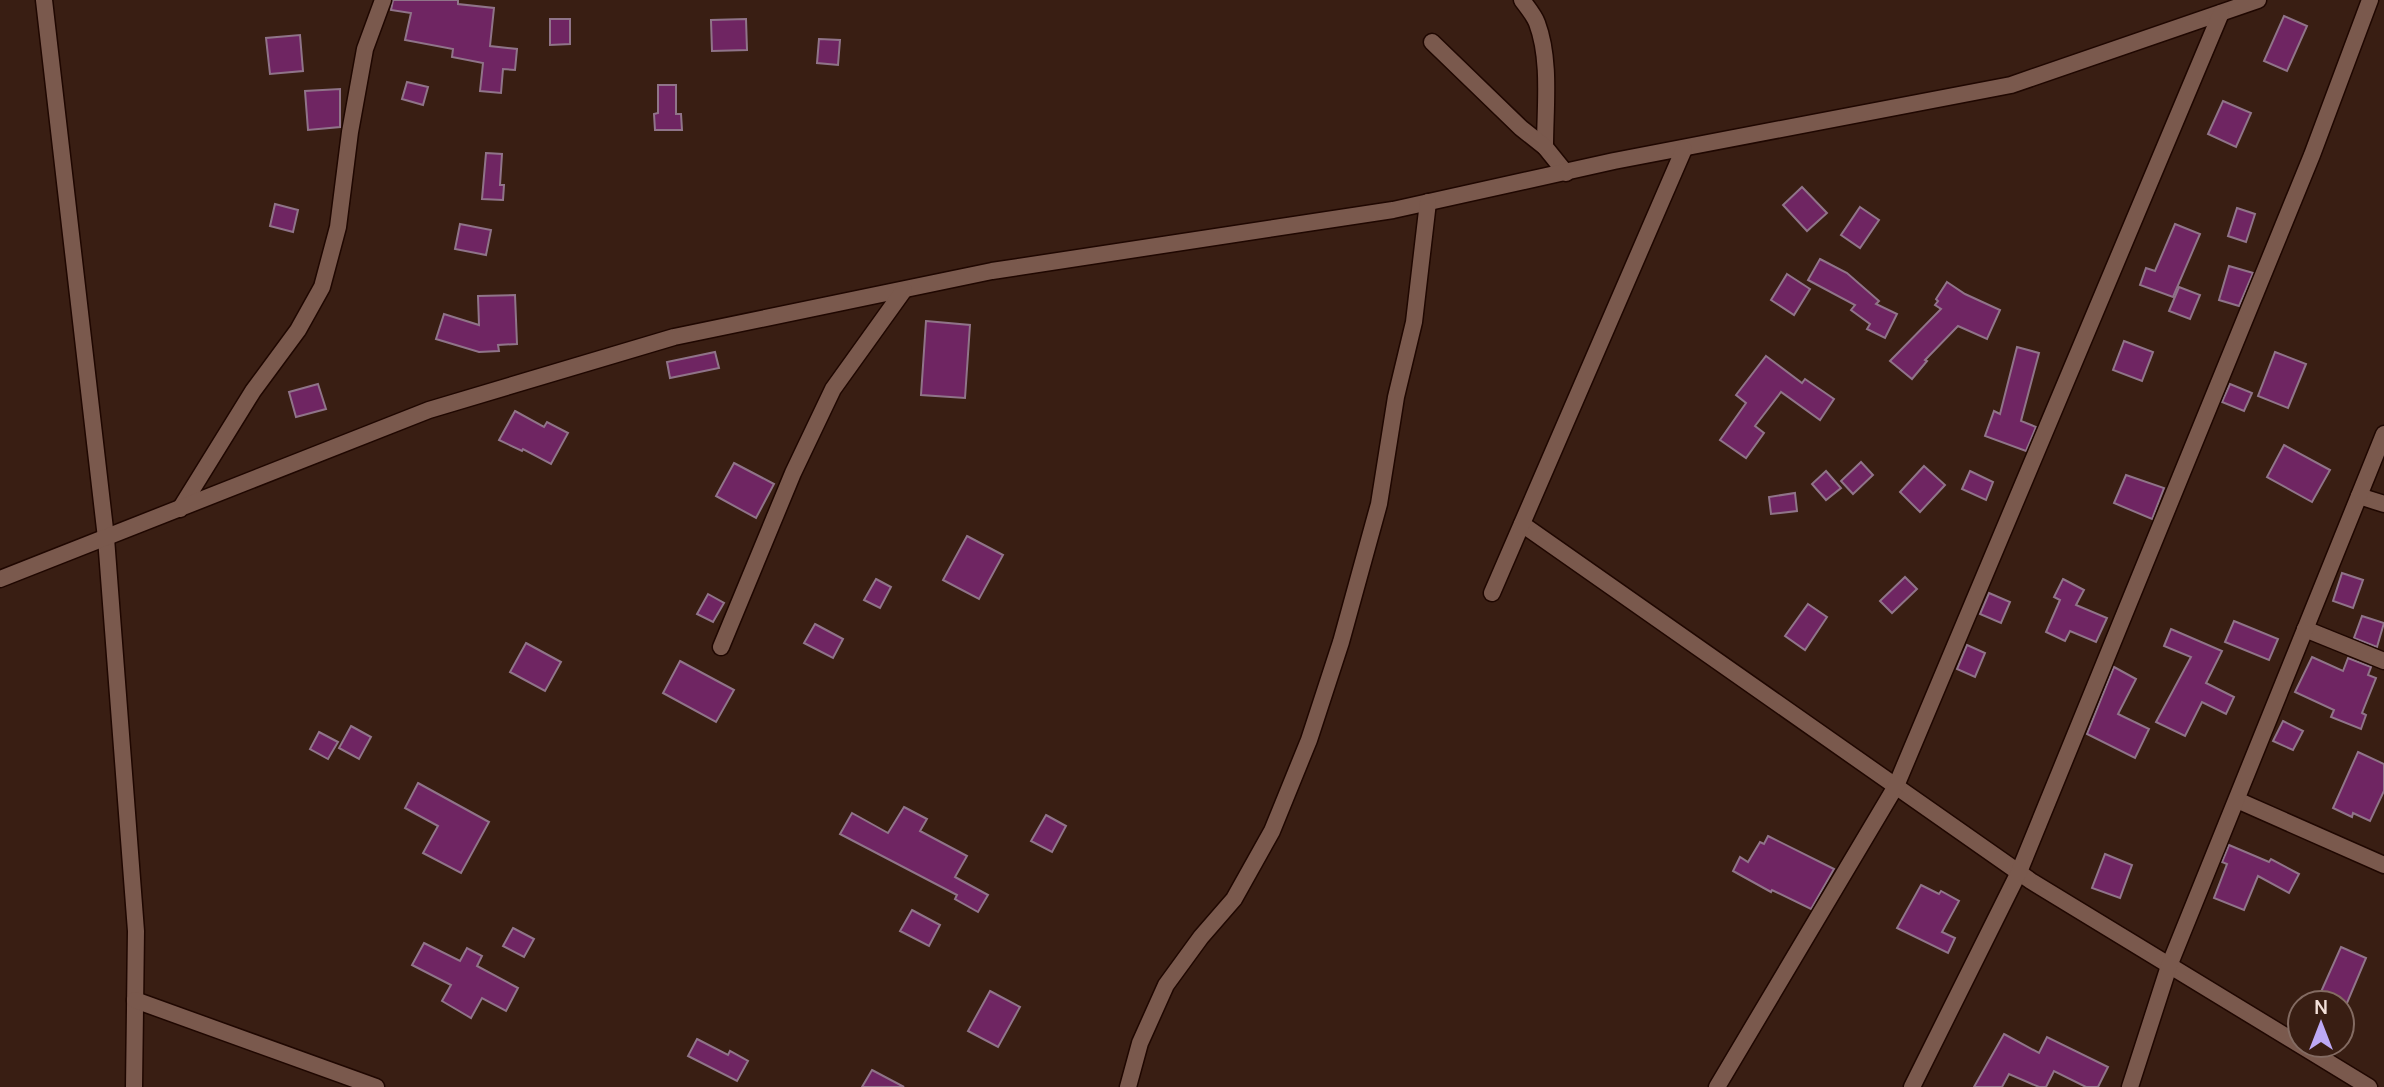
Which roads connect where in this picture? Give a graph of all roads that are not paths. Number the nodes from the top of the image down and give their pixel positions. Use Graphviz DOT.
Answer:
graph roads {
  1 [pos="44,0"];
  2 [pos="383,0"];
  3 [pos="1522,0"];
  4 [pos="2258,0"];
  5 [pos="2370,0"];
  6 [pos="2221,13"];
  7 [pos="1432,42"];
  8 [pos="1545,147"];
  9 [pos="1684,149"];
  10 [pos="1566,173"];
  11 [pos="1428,202"];
  12 [pos="904,290"];
  13 [pos="2384,434"];
  14 [pos="2359,496"];
  15 [pos="2384,504"];
  16 [pos="180,509"];
  17 [pos="1522,524"];
  18 [pos="106,538"];
  19 [pos="0,579"];
  20 [pos="1493,593"];
  21 [pos="2305,629"];
  22 [pos="721,647"];
  23 [pos="2384,661"];
  24 [pos="1896,786"];
  25 [pos="2236,800"];
  26 [pos="2384,865"];
  27 [pos="2019,872"];
  28 [pos="2169,966"];
  29 [pos="135,1000"];
  30 [pos="134,1087"];
  31 [pos="376,1087"];
  32 [pos="1128,1087"];
  33 [pos="1717,1087"];
  34 [pos="1912,1087"];
  35 [pos="2130,1087"];
  36 [pos="2369,1087"];
  1 -- 18 [label="street"];
  2 -- 16 [label="street"];
  3 -- 8 [label="street"];
  4 -- 6 [label="street"];
  5 -- 27 [label="street"];
  6 -- 9 [label="street"];
  6 -- 24 [label="street"];
  7 -- 8 [label="street"];
  8 -- 10 [label="street"];
  9 -- 10 [label="street"];
  9 -- 17 [label="street"];
  10 -- 11 [label="street"];
  11 -- 12 [label="street"];
  11 -- 32 [label="street"];
  12 -- 16 [label="street"];
  12 -- 22 [label="street"];
  13 -- 14 [label="street"];
  14 -- 15 [label="street"];
  14 -- 21 [label="street"];
  16 -- 18 [label="street"];
  17 -- 20 [label="street"];
  17 -- 24 [label="street"];
  18 -- 19 [label="street"];
  18 -- 29 [label="street"];
  21 -- 23 [label="street"];
  21 -- 25 [label="street"];
  24 -- 27 [label="street"];
  24 -- 33 [label="street"];
  25 -- 26 [label="street"];
  25 -- 28 [label="street"];
  27 -- 28 [label="street"];
  27 -- 34 [label="street"];
  28 -- 35 [label="street"];
  28 -- 36 [label="street"];
  29 -- 30 [label="street"];
  29 -- 31 [label="street"];
}
